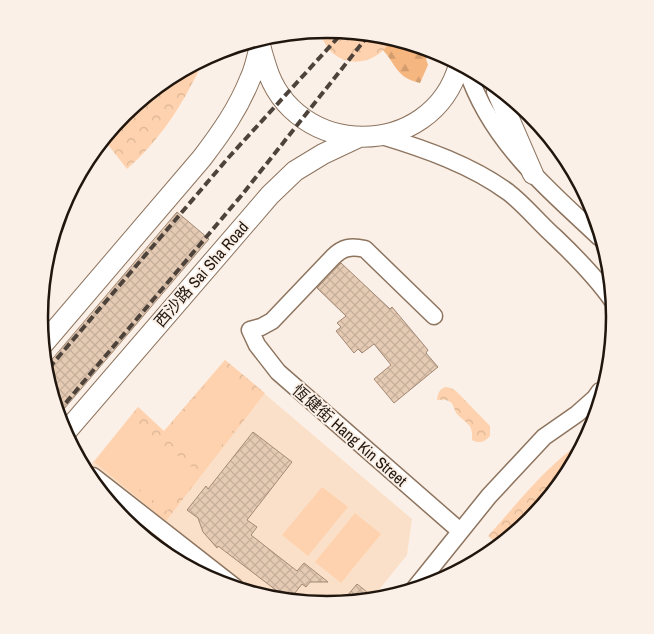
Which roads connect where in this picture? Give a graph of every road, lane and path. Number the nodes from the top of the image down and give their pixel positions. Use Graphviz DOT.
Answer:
graph roads {
  1 [pos="259,46"];
  2 [pos="260,46"];
  3 [pos="457,70"];
  4 [pos="470,77"];
  5 [pos="500,97"];
  6 [pos="382,136"];
  7 [pos="357,138"];
  8 [pos="533,174"];
  9 [pos="593,232"];
  10 [pos="605,291"];
  11 [pos="434,316"];
  12 [pos="48,338"];
  13 [pos="594,399"];
  14 [pos="70,427"];
  15 [pos="103,484"];
  16 [pos="460,530"];
  17 [pos="219,575"];
  18 [pos="421,580"];
  1 -- 12 [label="main road"];
  2 -- 7 [label="main road"];
  3 -- 6 [label="main road"];
  4 -- 8 [label="street"];
  5 -- 8 [label="main road"];
  6 -- 7 [label="main road"];
  6 -- 10 [label="street"];
  7 -- 14 [label="main road, 西沙路 Sai Sha Road"];
  8 -- 9 [label="street"];
  11 -- 16 [label="street, 恆健街 Hang Kin Street"];
  13 -- 16 [label="street"];
  15 -- 17 [label="street"];
  16 -- 18 [label="street"];
}
